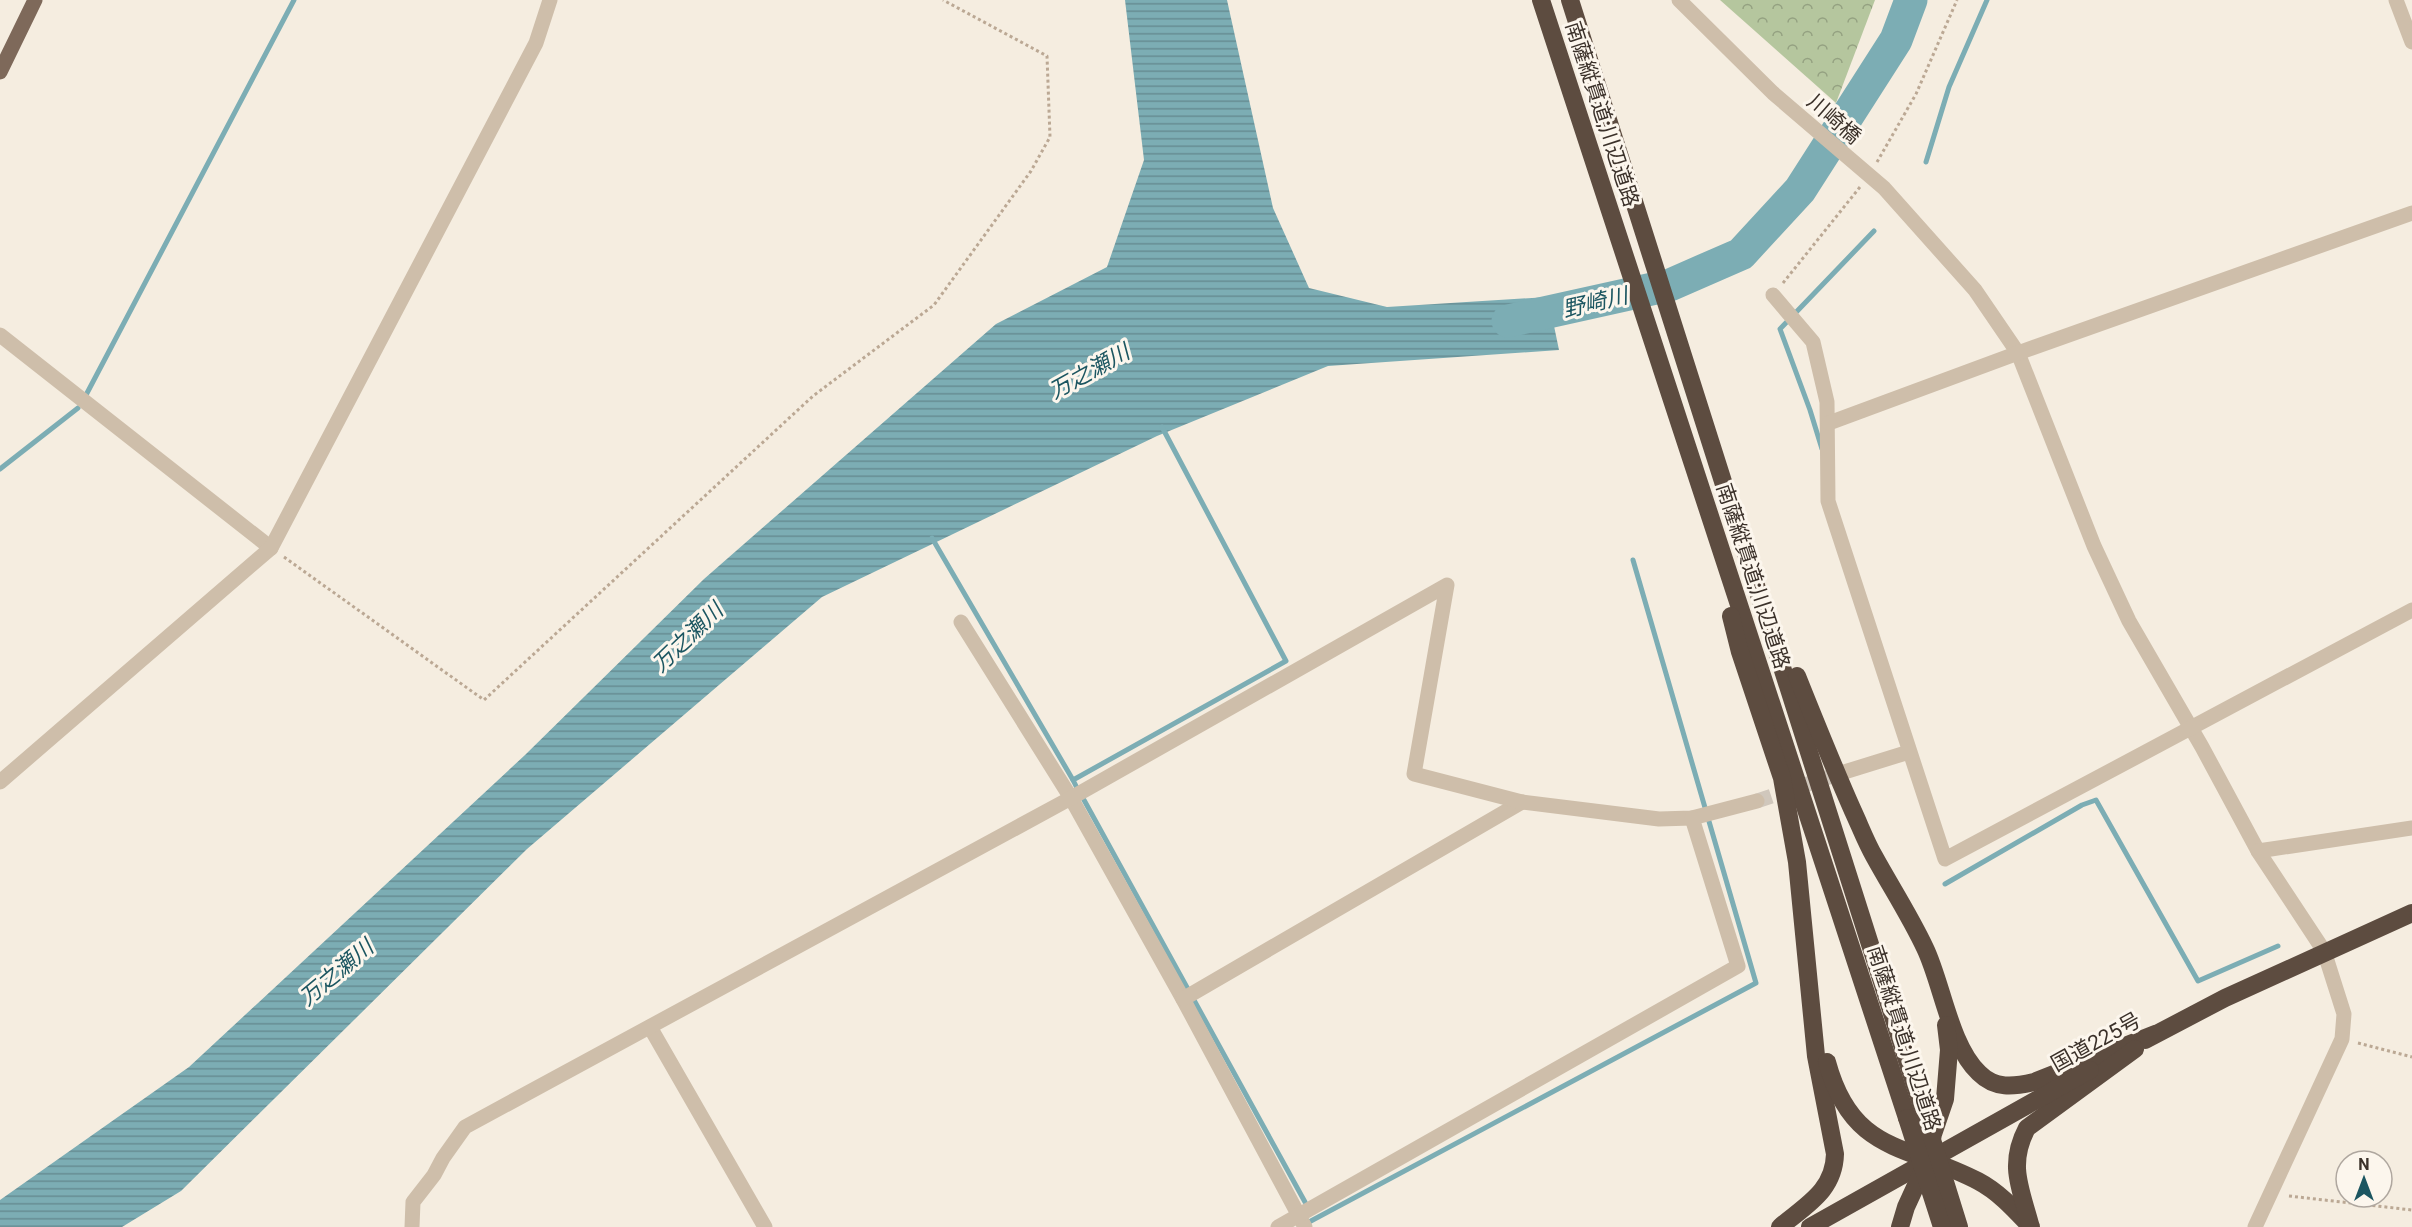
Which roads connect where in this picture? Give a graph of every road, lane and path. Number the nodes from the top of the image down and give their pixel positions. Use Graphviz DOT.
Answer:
graph roads {
  1 [pos="35,0"];
  2 [pos="550,0"];
  3 [pos="943,0"];
  4 [pos="1541,0"];
  5 [pos="1570,0"];
  6 [pos="1679,0"];
  7 [pos="1957,0"];
  8 [pos="2397,0"];
  9 [pos="2412,42"];
  10 [pos="0,72"];
  11 [pos="1868,177"];
  12 [pos="2412,213"];
  13 [pos="1773,295"];
  14 [pos="0,335"];
  15 [pos="2018,353"];
  16 [pos="1829,423"];
  17 [pos="1689,454"];
  18 [pos="1716,459"];
  19 [pos="271,548"];
  20 [pos="2412,610"];
  21 [pos="961,622"];
  22 [pos="2191,728"];
  23 [pos="1909,752"];
  24 [pos="1841,773"];
  25 [pos="0,782"];
  26 [pos="1071,798"];
  27 [pos="1757,801"];
  28 [pos="1522,802"];
  29 [pos="1692,818"];
  30 [pos="2412,828"];
  31 [pos="2258,851"];
  32 [pos="2412,913"];
  33 [pos="2324,951"];
  34 [pos="1188,996"];
  35 [pos="1812,1005"];
  36 [pos="1944,1005"];
  37 [pos="650,1027"];
  38 [pos="2156,1034"];
  39 [pos="2342,1039"];
  40 [pos="2412,1057"];
  41 [pos="1915,1115"];
  42 [pos="1929,1162"];
  43 [pos="2270,1194"];
  44 [pos="2412,1210"];
  45 [pos="1302,1221"];
  46 [pos="414,1226"];
  47 [pos="765,1227"];
  48 [pos="1278,1227"];
  49 [pos="1780,1227"];
  50 [pos="1810,1227"];
  51 [pos="1900,1227"];
  52 [pos="1942,1227"];
  53 [pos="1959,1227"];
  54 [pos="2031,1227"];
  55 [pos="2255,1227"];
  1 -- 10 [label="main road"];
  2 -- 19 [label="street"];
  3 -- 19 [label="path"];
  4 -- 17 [label="highway, 南薩縦貫道;川辺道路"];
  5 -- 18 [label="highway, 南薩縦貫道;川辺道路"];
  6 -- 11 [label="street, 川崎橋"];
  7 -- 11 [label="path"];
  8 -- 9 [label="street"];
  11 -- 13 [label="path"];
  11 -- 15 [label="street, 川崎橋"];
  12 -- 15 [label="street"];
  13 -- 16 [label="street"];
  14 -- 19 [label="street"];
  15 -- 16 [label="street"];
  15 -- 22 [label="street, 川崎橋"];
  16 -- 23 [label="street"];
  17 -- 35 [label="highway"];
  17 -- 41 [label="highway, 南薩縦貫道;川辺道路"];
  18 -- 36 [label="highway"];
  18 -- 41 [label="highway, 南薩縦貫道;川辺道路"];
  19 -- 25 [label="street"];
  20 -- 22 [label="street"];
  21 -- 26 [label="street"];
  22 -- 23 [label="street"];
  22 -- 31 [label="street, 川崎橋"];
  23 -- 24 [label="street"];
  26 -- 28 [label="street"];
  26 -- 34 [label="street"];
  26 -- 37 [label="street"];
  27 -- 29 [label="street"];
  28 -- 29 [label="street"];
  28 -- 34 [label="street"];
  29 -- 45 [label="street"];
  30 -- 31 [label="street"];
  31 -- 33 [label="street, 川崎橋"];
  32 -- 33 [label="highway, 国道225号"];
  33 -- 38 [label="highway, 国道225号"];
  33 -- 39 [label="street, 川崎橋"];
  34 -- 45 [label="street"];
  35 -- 42 [label="highway"];
  35 -- 49 [label="highway"];
  36 -- 38 [label="highway"];
  36 -- 42 [label="highway"];
  37 -- 46 [label="street"];
  37 -- 47 [label="street"];
  38 -- 42 [label="highway, 国道225号"];
  38 -- 54 [label="highway"];
  39 -- 40 [label="path"];
  39 -- 43 [label="street"];
  41 -- 42 [label="highway, 南薩縦貫道;川辺道路, bridge"];
  42 -- 50 [label="highway, 国道225号"];
  42 -- 51 [label="highway"];
  42 -- 52 [label="highway, bridge"];
  42 -- 53 [label="highway, bridge"];
  42 -- 54 [label="highway"];
  43 -- 44 [label="path"];
  43 -- 55 [label="street"];
  45 -- 48 [label="street"];
}
